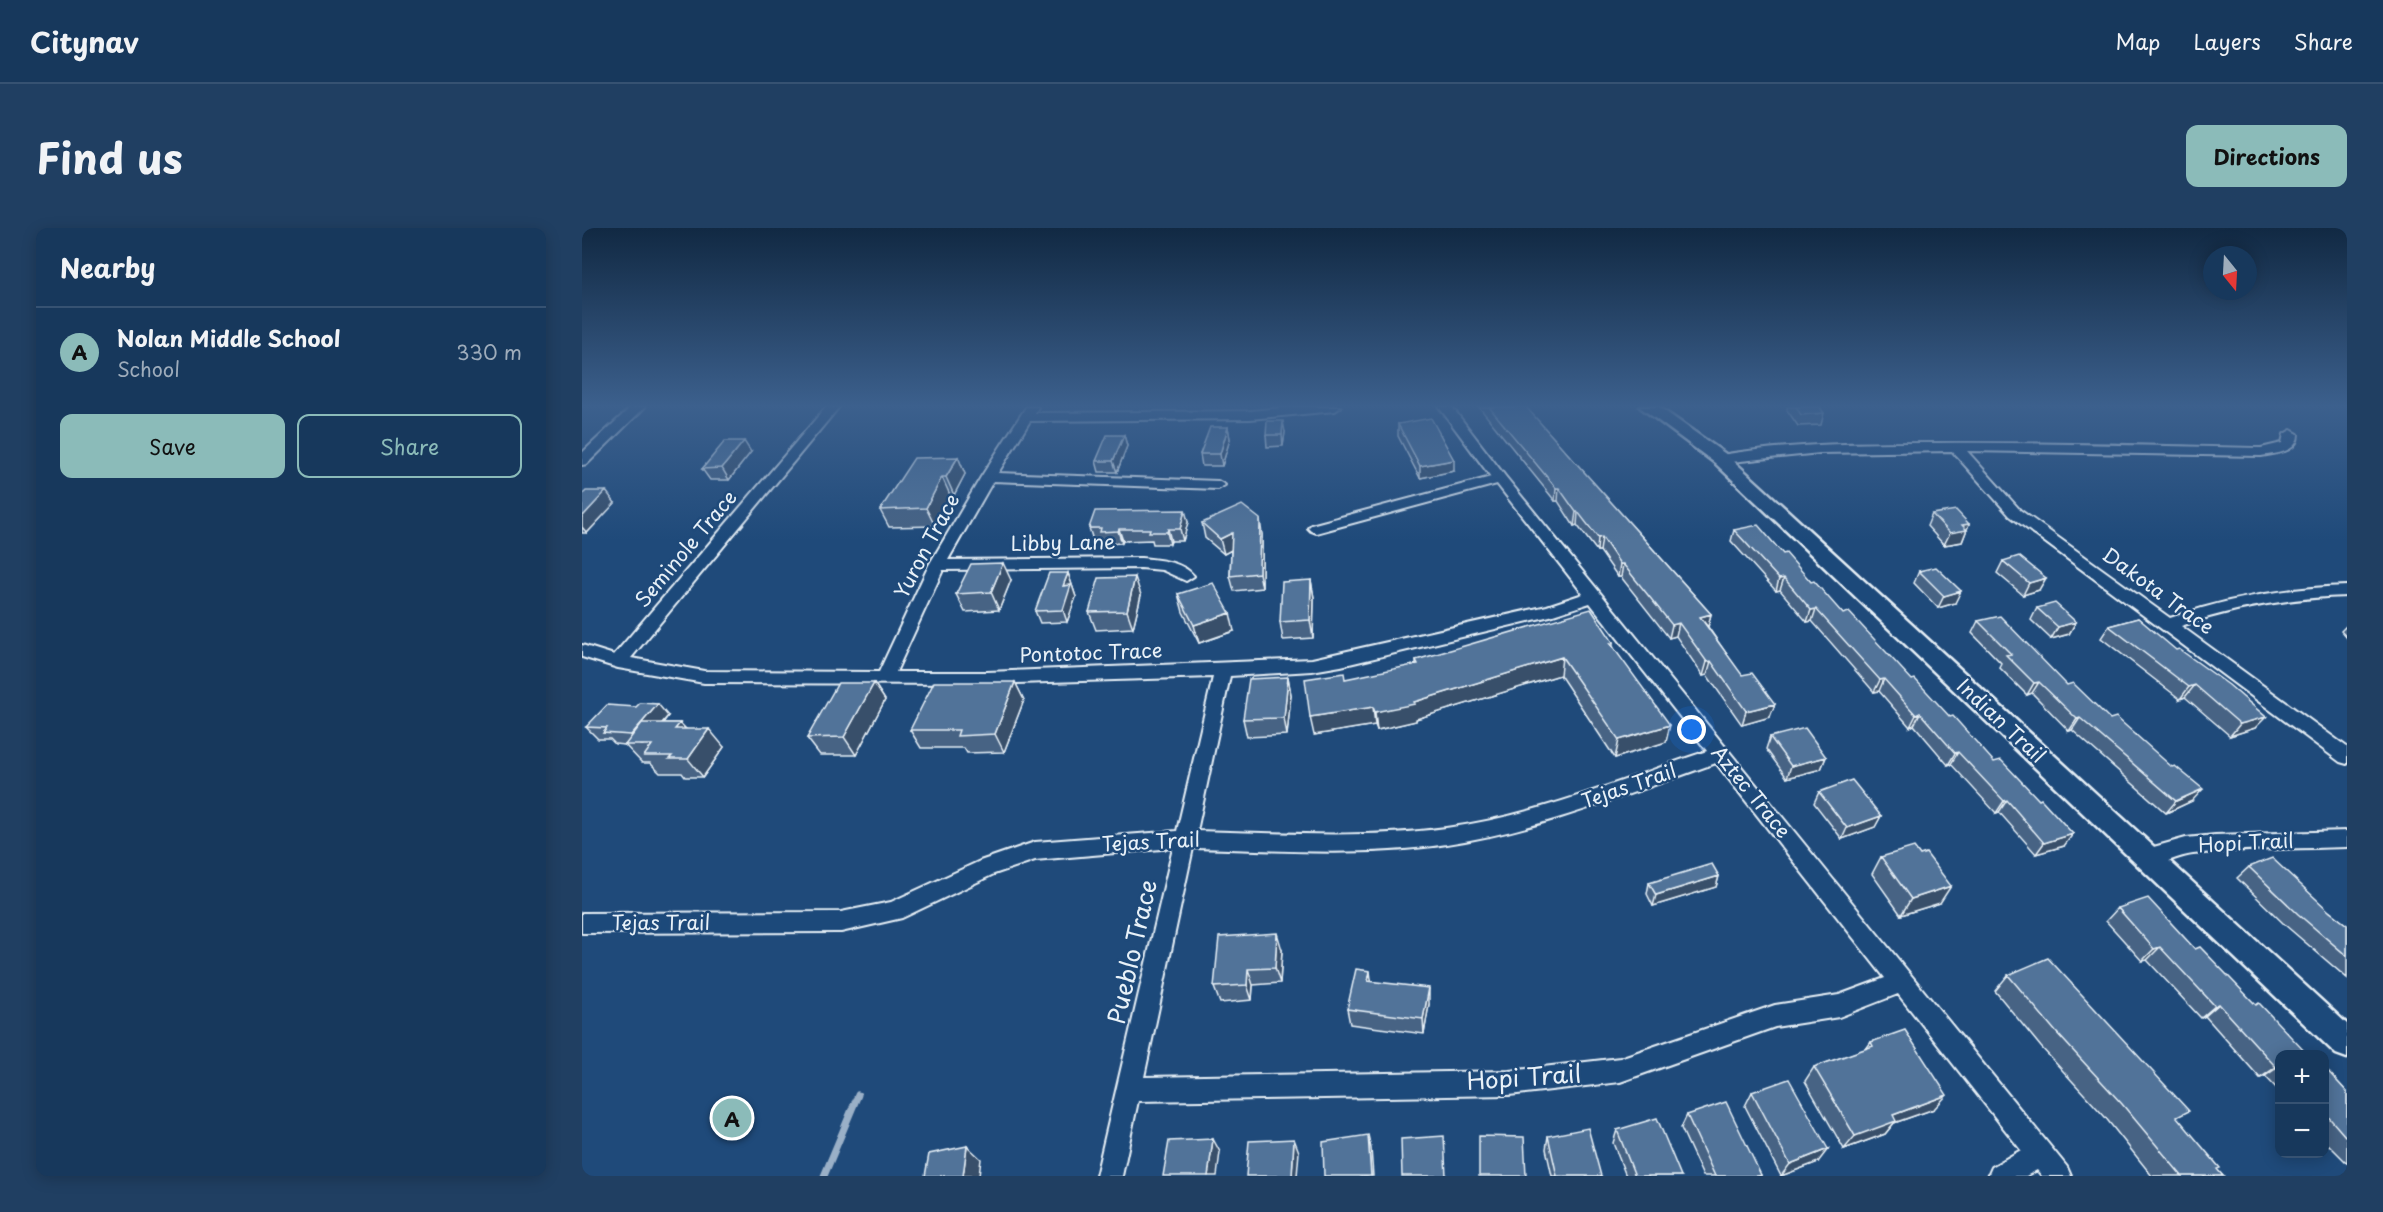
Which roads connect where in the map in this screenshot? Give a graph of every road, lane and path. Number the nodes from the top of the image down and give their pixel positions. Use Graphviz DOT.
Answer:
graph roads {
  1 [pos="796,451"];
  2 [pos="1004,451"];
  3 [pos="1479,451"];
  4 [pos="1710,451"];
  5 [pos="1782,451"];
  6 [pos="1960,451"];
  7 [pos="2215,451"];
  8 [pos="2264,451"];
  9 [pos="1721,459"];
  10 [pos="988,477"];
  11 [pos="1500,479"];
  12 [pos="1218,485"];
  13 [pos="1316,528"];
  14 [pos="937,566"];
  15 [pos="1186,576"];
  16 [pos="2347,591"];
  17 [pos="1595,596"];
  18 [pos="2168,625"];
  19 [pos="582,651"];
  20 [pos="618,662"];
  21 [pos="1223,670"];
  22 [pos="885,677"];
  23 [pos="1721,754"];
  24 [pos="2347,757"];
  25 [pos="1187,839"];
  26 [pos="2347,839"];
  27 [pos="2146,857"];
  28 [pos="582,923"];
  29 [pos="1904,981"];
  30 [pos="2347,1044"];
  31 [pos="1129,1089"];
  32 [pos="2040,1154"];
  33 [pos="1109,1176"];
  34 [pos="2001,1176"];
  35 [pos="2058,1176"];
  1 -- 20 [label="street, Seminole Trace"];
  2 -- 10 [label="street, Yuron Trace"];
  3 -- 11 [label="street, Aztec Trace"];
  4 -- 9 [label="street, Indian Trail"];
  5 -- 9 [label="street"];
  6 -- 18 [label="street, Dakota Trace"];
  7 -- 8 [label="street"];
  9 -- 27 [label="street, Indian Trail"];
  10 -- 12 [label="street"];
  10 -- 14 [label="street, Yuron Trace"];
  11 -- 13 [label="street"];
  11 -- 17 [label="street, Aztec Trace"];
  14 -- 15 [label="street, Libby Lane"];
  14 -- 22 [label="street, Yuron Trace"];
  16 -- 18 [label="street"];
  17 -- 21 [label="street, Pontotoc Trace"];
  17 -- 23 [label="street, Aztec Trace"];
  18 -- 24 [label="street, Dakota Trace"];
  19 -- 20 [label="street, Pontotoc Trace"];
  20 -- 22 [label="street, Pontotoc Trace"];
  21 -- 22 [label="street, Pontotoc Trace"];
  21 -- 25 [label="street, Pueblo Trace"];
  23 -- 25 [label="street, Tejas Trail"];
  23 -- 29 [label="street, Aztec Trace"];
  25 -- 28 [label="street, Tejas Trail"];
  25 -- 31 [label="street, Pueblo Trace"];
  26 -- 27 [label="street, Hopi Trail"];
  27 -- 30 [label="street, Indian Trail"];
  29 -- 31 [label="street, Hopi Trail"];
  29 -- 32 [label="street, Aztec Trace"];
  31 -- 33 [label="street, Pueblo Trace"];
  32 -- 34 [label="street"];
  32 -- 35 [label="street, Aztec Trace"];
}
